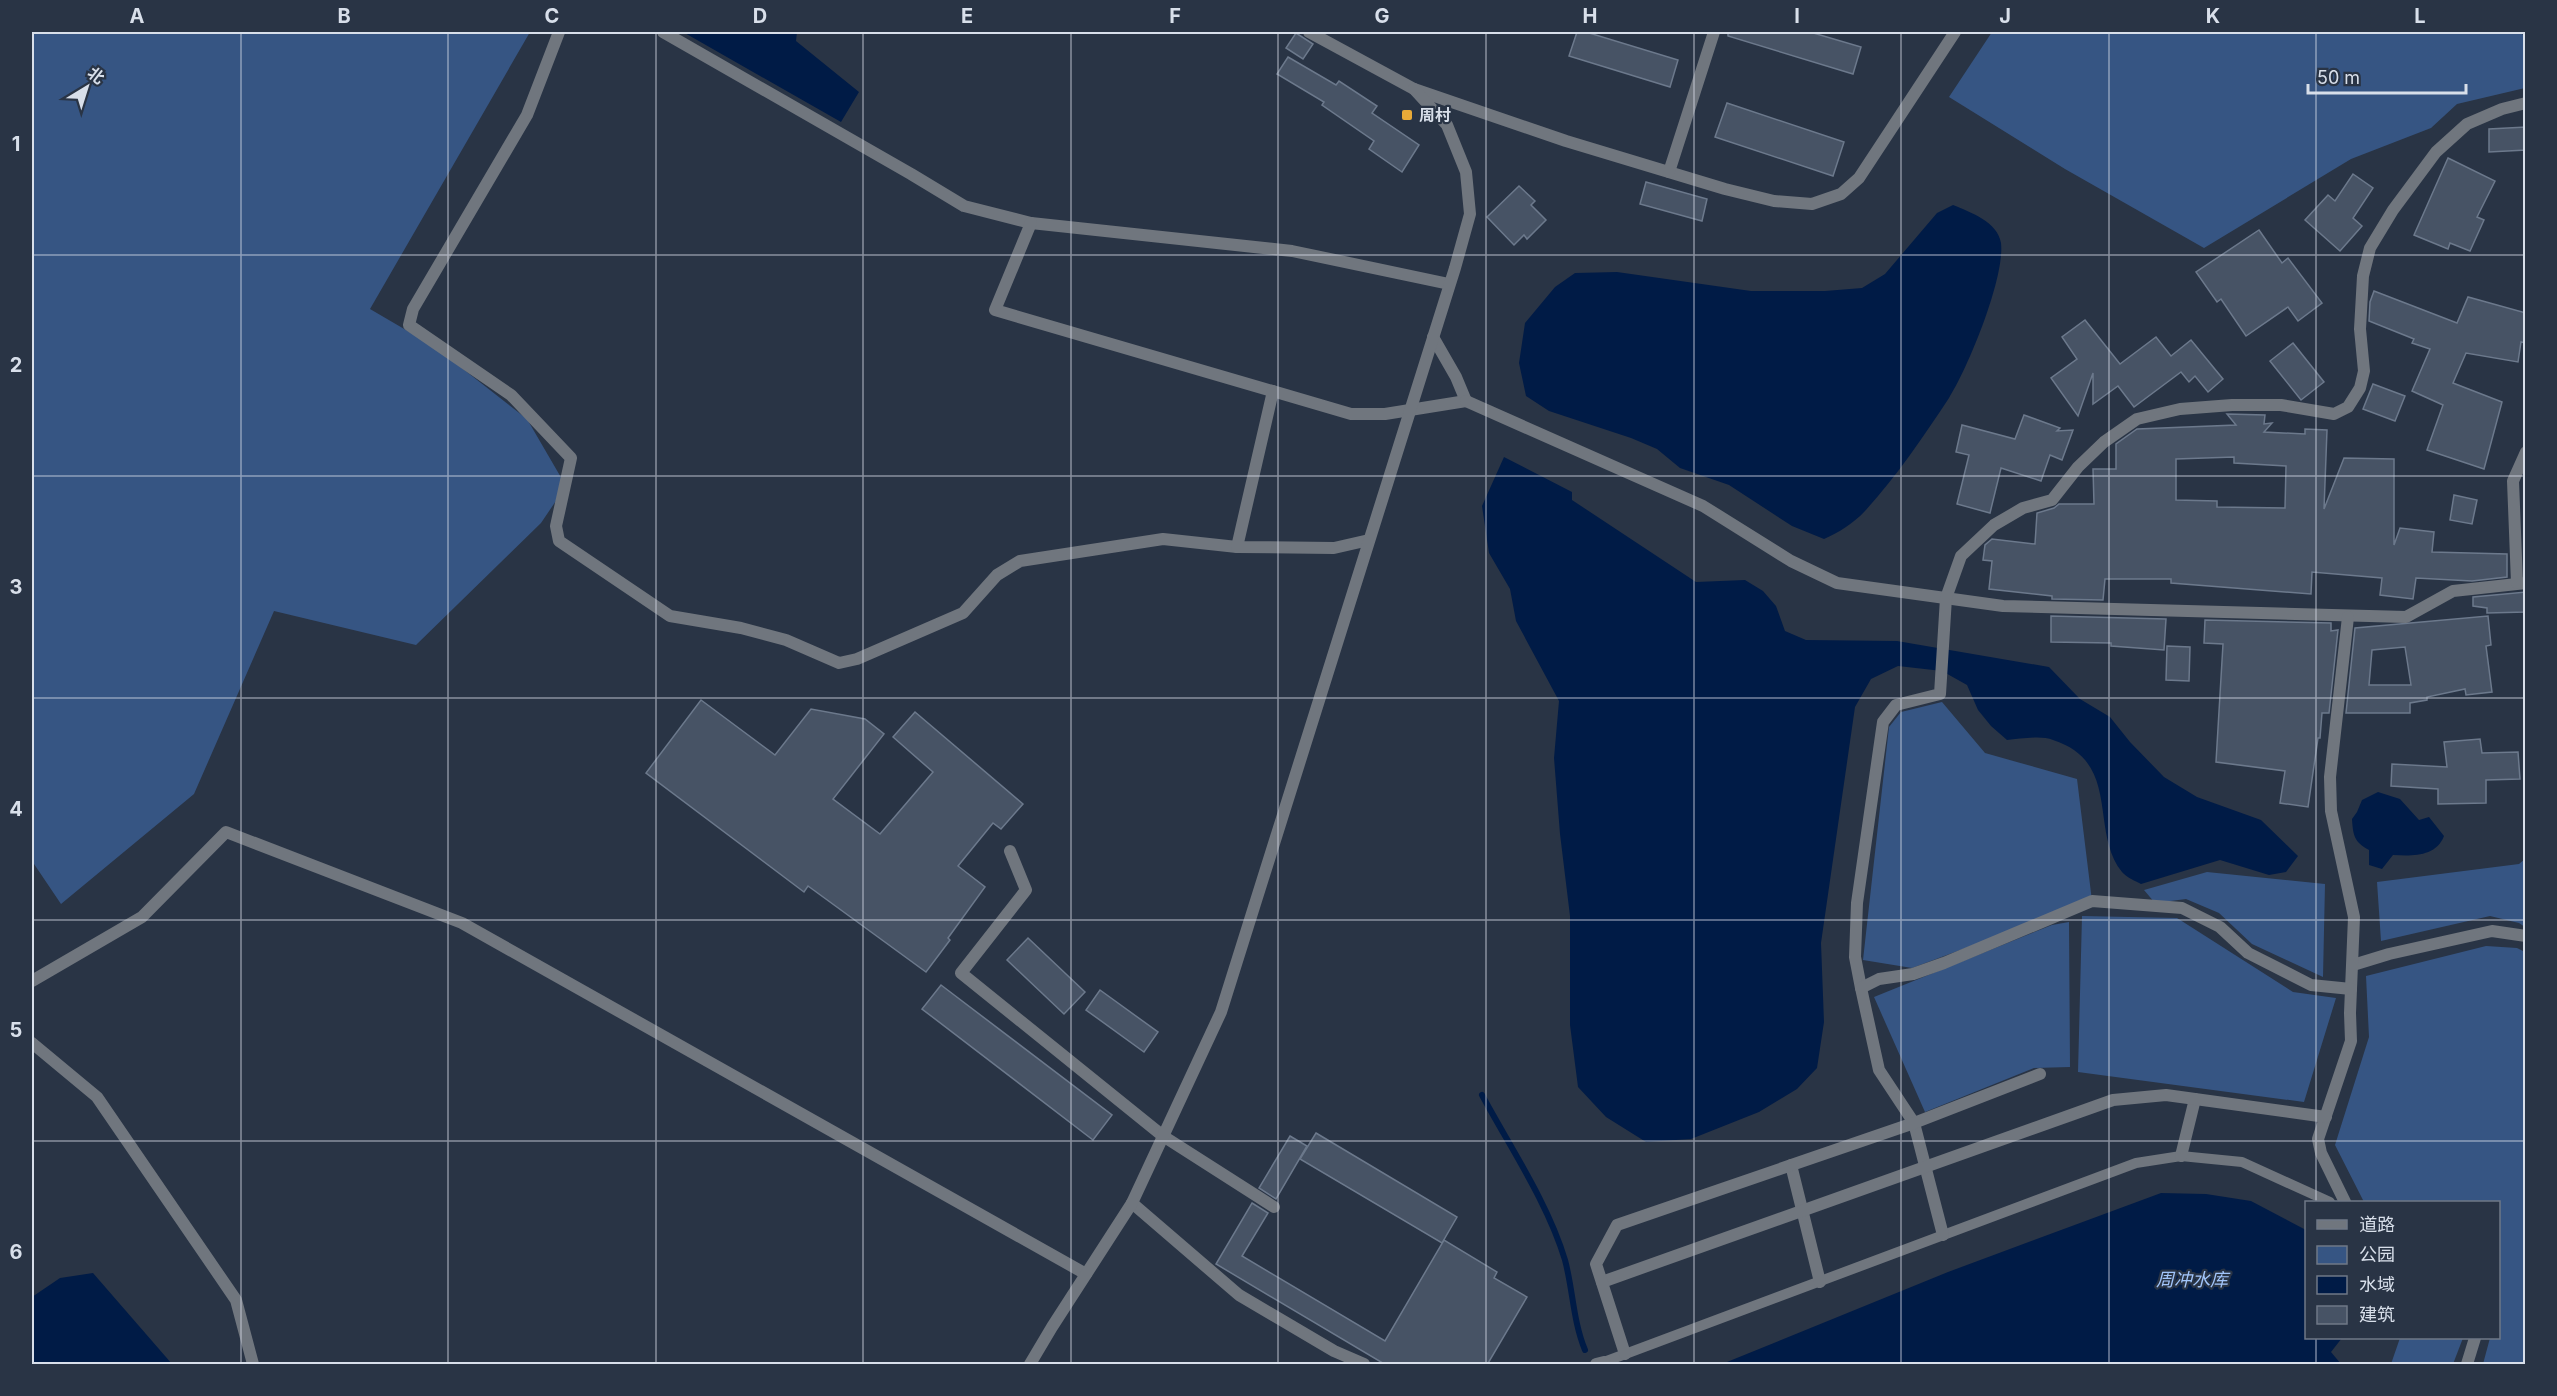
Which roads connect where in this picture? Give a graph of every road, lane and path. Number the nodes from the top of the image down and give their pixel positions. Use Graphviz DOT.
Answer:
graph roads {
  1 [pos="559,32"];
  2 [pos="663,32"];
  3 [pos="1308,32"];
  4 [pos="1714,32"];
  5 [pos="1955,32"];
  6 [pos="1414,89"];
  7 [pos="2526,103"];
  8 [pos="1669,172"];
  9 [pos="1031,223"];
  10 [pos="1449,284"];
  11 [pos="1433,337"];
  12 [pos="1273,391"];
  13 [pos="1466,401"];
  14 [pos="1410,409"];
  15 [pos="2526,452"];
  16 [pos="1369,540"];
  17 [pos="1237,547"];
  18 [pos="2521,583"];
  19 [pos="1946,598"];
  20 [pos="2348,617"];
  21 [pos="1010,851"];
  22 [pos="2526,936"];
  23 [pos="2353,965"];
  24 [pos="32,981"];
  25 [pos="1861,988"];
  26 [pos="2351,989"];
  27 [pos="32,1043"];
  28 [pos="2040,1074"];
  29 [pos="2195,1099"];
  30 [pos="2326,1117"];
  31 [pos="1914,1123"];
  32 [pos="1163,1136"];
  33 [pos="2181,1156"];
  34 [pos="1791,1165"];
  35 [pos="1925,1167"];
  36 [pos="2326,1201"];
  37 [pos="2344,1201"];
  38 [pos="1132,1203"];
  39 [pos="1274,1207"];
  40 [pos="1802,1211"];
  41 [pos="1943,1235"];
  42 [pos="1086,1274"];
  43 [pos="1602,1282"];
  44 [pos="1820,1282"];
  45 [pos="2475,1339"];
  46 [pos="1625,1354"];
  47 [pos="1600,1363"];
  48 [pos="253,1365"];
  49 [pos="1030,1365"];
  50 [pos="1364,1365"];
  51 [pos="2467,1365"];
  1 -- 17 [label="street"];
  2 -- 9 [label="street"];
  3 -- 6 [label="street"];
  4 -- 8 [label="street"];
  5 -- 8 [label="street"];
  6 -- 8 [label="street"];
  6 -- 10 [label="street"];
  7 -- 19 [label="street"];
  9 -- 10 [label="street"];
  9 -- 12 [label="street"];
  10 -- 11 [label="street"];
  11 -- 13 [label="street"];
  11 -- 14 [label="street"];
  12 -- 14 [label="street"];
  12 -- 17 [label="street"];
  13 -- 14 [label="street"];
  13 -- 19 [label="street"];
  14 -- 16 [label="street"];
  15 -- 18 [label="street"];
  16 -- 17 [label="street"];
  16 -- 32 [label="street"];
  18 -- 20 [label="street"];
  19 -- 20 [label="street"];
  19 -- 25 [label="street"];
  20 -- 23 [label="street"];
  21 -- 32 [label="street"];
  22 -- 23 [label="street"];
  23 -- 26 [label="street"];
  24 -- 42 [label="street"];
  25 -- 26 [label="street"];
  25 -- 31 [label="street"];
  26 -- 30 [label="street"];
  27 -- 48 [label="street"];
  28 -- 31 [label="street"];
  29 -- 30 [label="street"];
  29 -- 33 [label="street"];
  29 -- 35 [label="street"];
  30 -- 37 [label="street"];
  31 -- 34 [label="street"];
  31 -- 35 [label="street"];
  32 -- 38 [label="street"];
  32 -- 39 [label="street"];
  33 -- 36 [label="lane"];
  33 -- 41 [label="lane"];
  34 -- 40 [label="street"];
  34 -- 43 [label="street"];
  35 -- 40 [label="street"];
  35 -- 41 [label="street"];
  38 -- 42 [label="street"];
  38 -- 50 [label="street"];
  40 -- 43 [label="street"];
  40 -- 44 [label="street"];
  41 -- 44 [label="lane"];
  42 -- 49 [label="street"];
  43 -- 46 [label="street"];
  44 -- 46 [label="lane"];
  45 -- 51 [label="street"];
  46 -- 47 [label="lane"];
}
